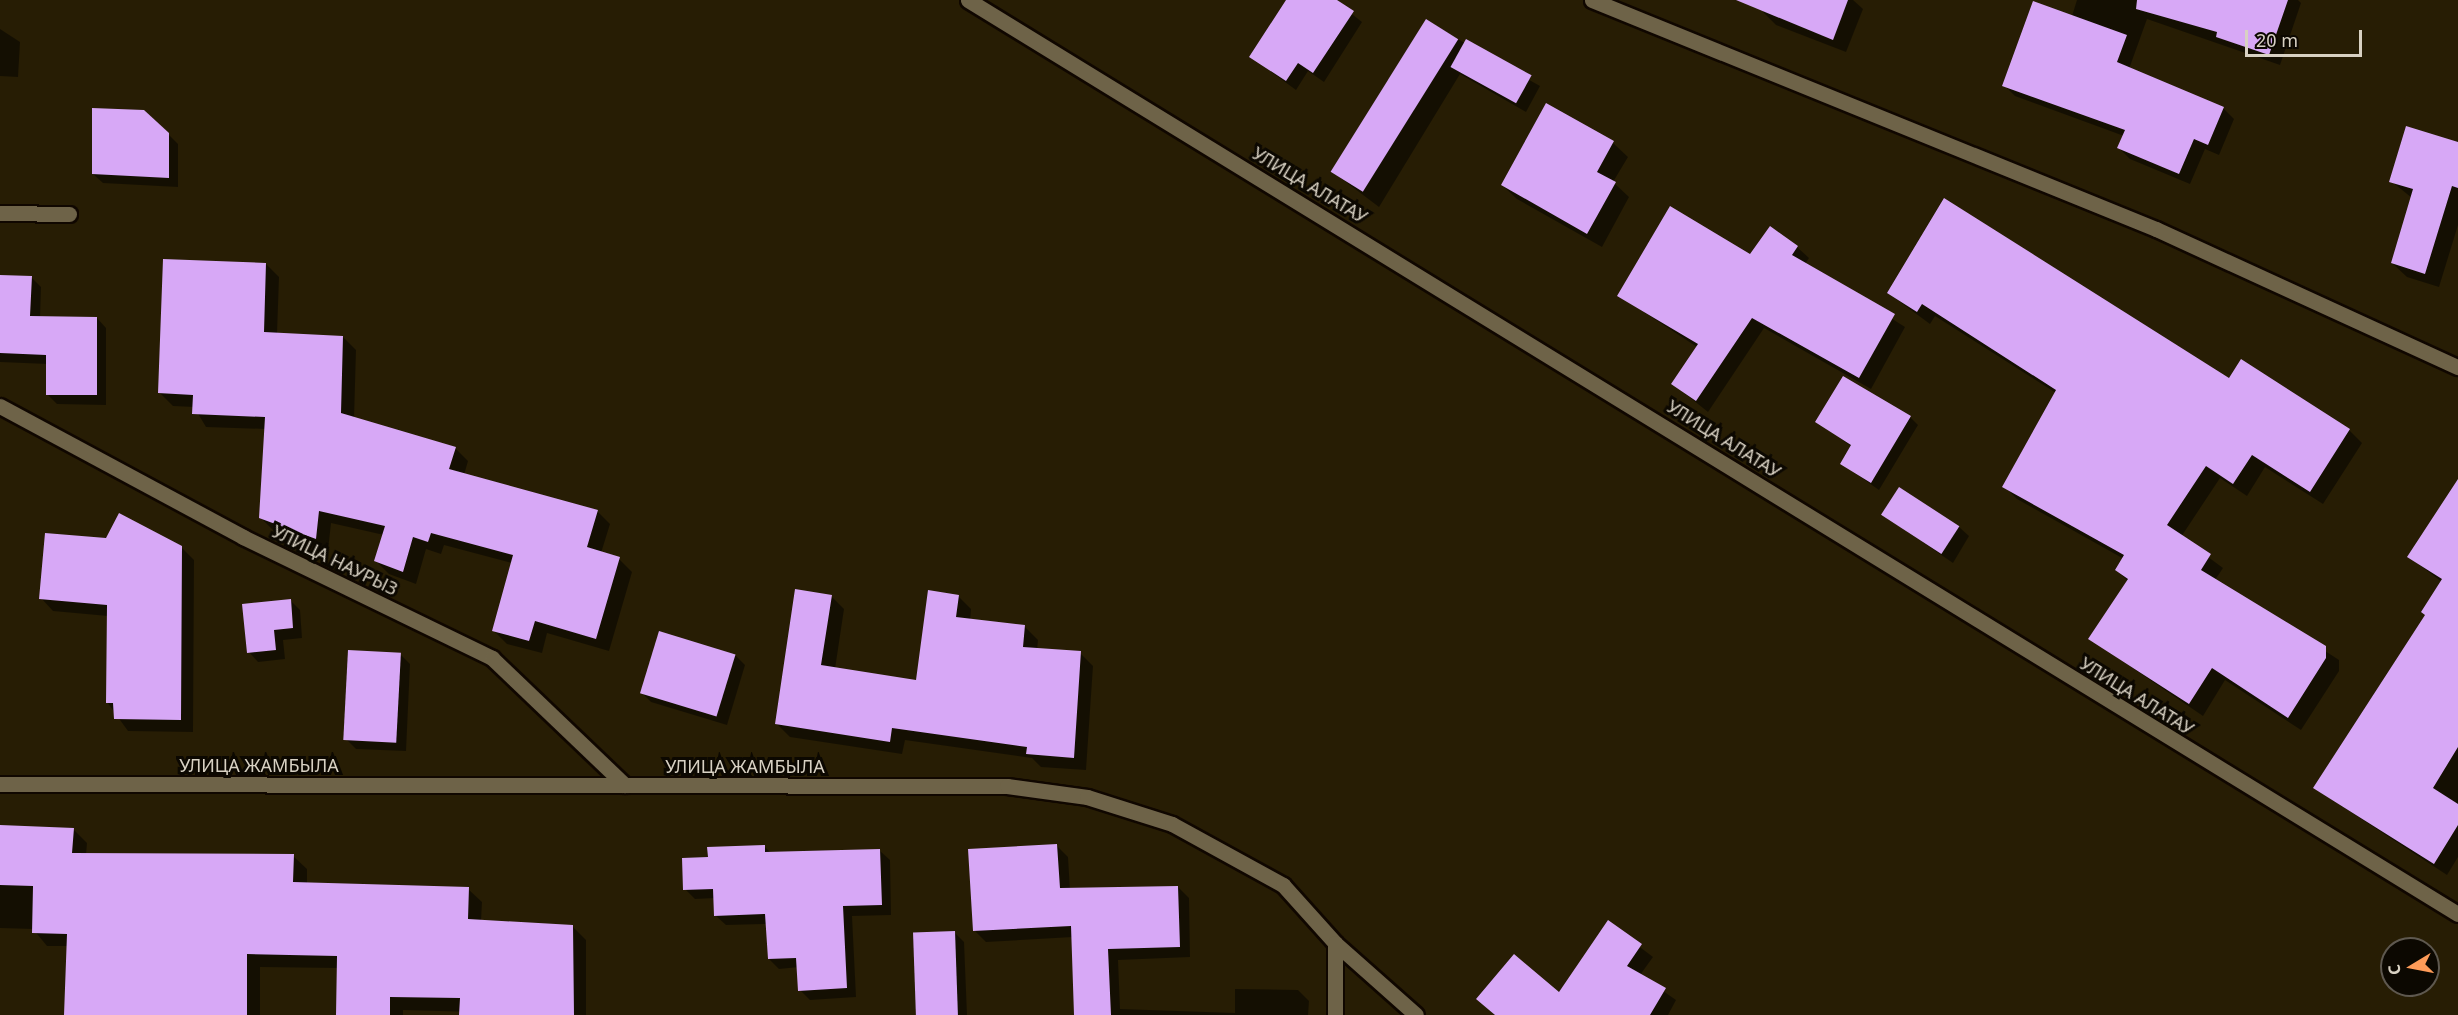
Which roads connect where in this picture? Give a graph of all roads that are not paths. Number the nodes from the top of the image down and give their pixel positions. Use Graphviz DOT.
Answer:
graph roads {
  1 [pos="968,0"];
  2 [pos="1592,0"];
  3 [pos="0,213"];
  4 [pos="69,214"];
  5 [pos="2458,367"];
  6 [pos="0,406"];
  7 [pos="0,784"];
  8 [pos="625,785"];
  9 [pos="2458,914"];
  10 [pos="1335,943"];
  11 [pos="1335,1015"];
  12 [pos="1416,1015"];
  1 -- 9 [label="street, УЛИЦА АЛАТАУ"];
  2 -- 5 [label="street"];
  3 -- 4 [label="street"];
  6 -- 8 [label="street, УЛИЦА НАУРЫЗ"];
  7 -- 8 [label="street, УЛИЦА ЖАМБЫЛА"];
  8 -- 10 [label="street, УЛИЦА ЖАМБЫЛА"];
  10 -- 11 [label="street"];
  10 -- 12 [label="street, УЛИЦА ЖАМБЫЛА"];
}
